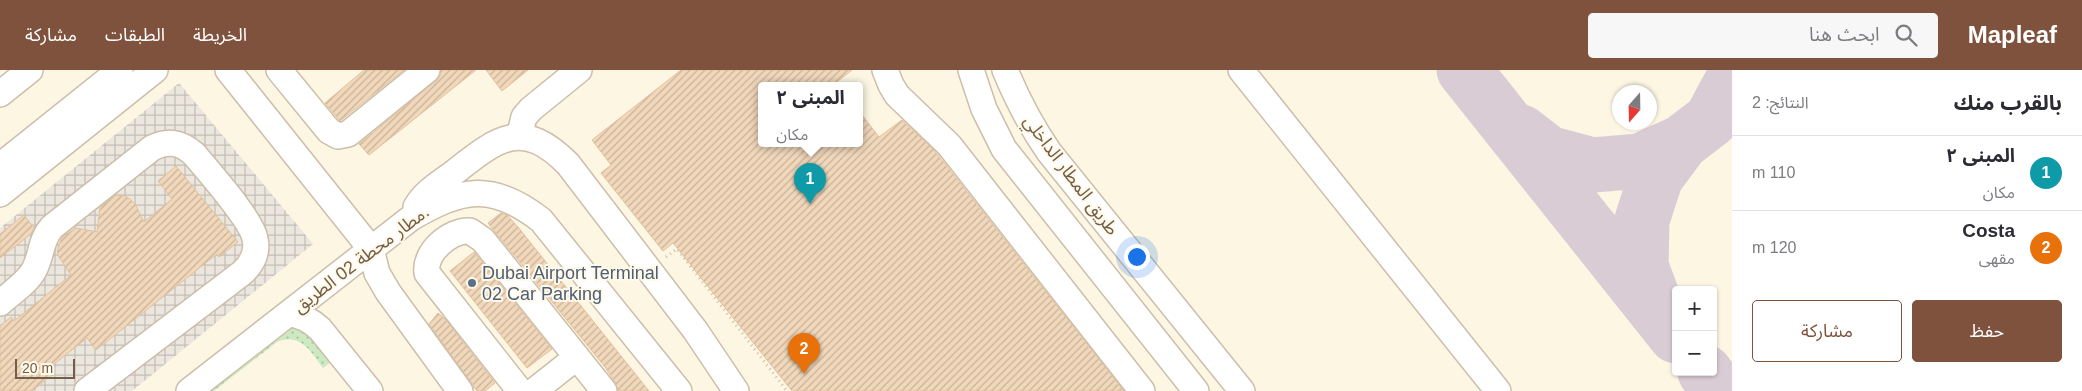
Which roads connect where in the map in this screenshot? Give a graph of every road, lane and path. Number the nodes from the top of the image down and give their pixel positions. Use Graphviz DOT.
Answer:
graph roads {
  1 [pos="30,70"];
  2 [pos="155,70"];
  3 [pos="228,70"];
  4 [pos="279,70"];
  5 [pos="427,70"];
  6 [pos="579,70"];
  7 [pos="885,70"];
  8 [pos="971,70"];
  9 [pos="1005,70"];
  10 [pos="1241,70"];
  11 [pos="121,76"];
  12 [pos="0,94"];
  13 [pos="519,137"];
  14 [pos="0,166"];
  15 [pos="0,194"];
  16 [pos="411,218"];
  17 [pos="371,249"];
  18 [pos="650,270"];
  19 [pos="0,303"];
  20 [pos="289,313"];
  21 [pos="576,357"];
  22 [pos="734,387"];
  23 [pos="87,391"];
  24 [pos="189,391"];
  25 [pos="370,391"];
  26 [pos="460,391"];
  27 [pos="520,391"];
  28 [pos="534,391"];
  29 [pos="604,391"];
  30 [pos="679,391"];
  31 [pos="755,391"];
  32 [pos="787,391"];
  33 [pos="1142,391"];
  34 [pos="1196,391"];
  35 [pos="1242,391"];
  36 [pos="1498,391"];
  1 -- 12 [label="street"];
  2 -- 11 [label="street"];
  3 -- 17 [label="street"];
  4 -- 5 [label="street"];
  6 -- 13 [label="street"];
  7 -- 33 [label="street"];
  8 -- 34 [label="street, طريق المطار الداخلي"];
  9 -- 35 [label="street, طريق المطار الداخلي"];
  10 -- 36 [label="street"];
  11 -- 14 [label="street"];
  11 -- 15 [label="street"];
  13 -- 16 [label="street"];
  13 -- 18 [label="street"];
  16 -- 17 [label="street, مطار محطة 02 الطريق."];
  16 -- 30 [label="street, مطار محطة 02 الطريق."];
  17 -- 20 [label="street, مطار محطة 02 الطريق."];
  17 -- 26 [label="street"];
  18 -- 22 [label="street"];
  18 -- 32 [label="path"];
  19 -- 23 [label="street"];
  20 -- 24 [label="street, مطار محطة 02 الطريق."];
  20 -- 25 [label="street"];
  21 -- 27 [label="street"];
  21 -- 28 [label="street"];
  21 -- 29 [label="street"];
  22 -- 31 [label="street"];
}
